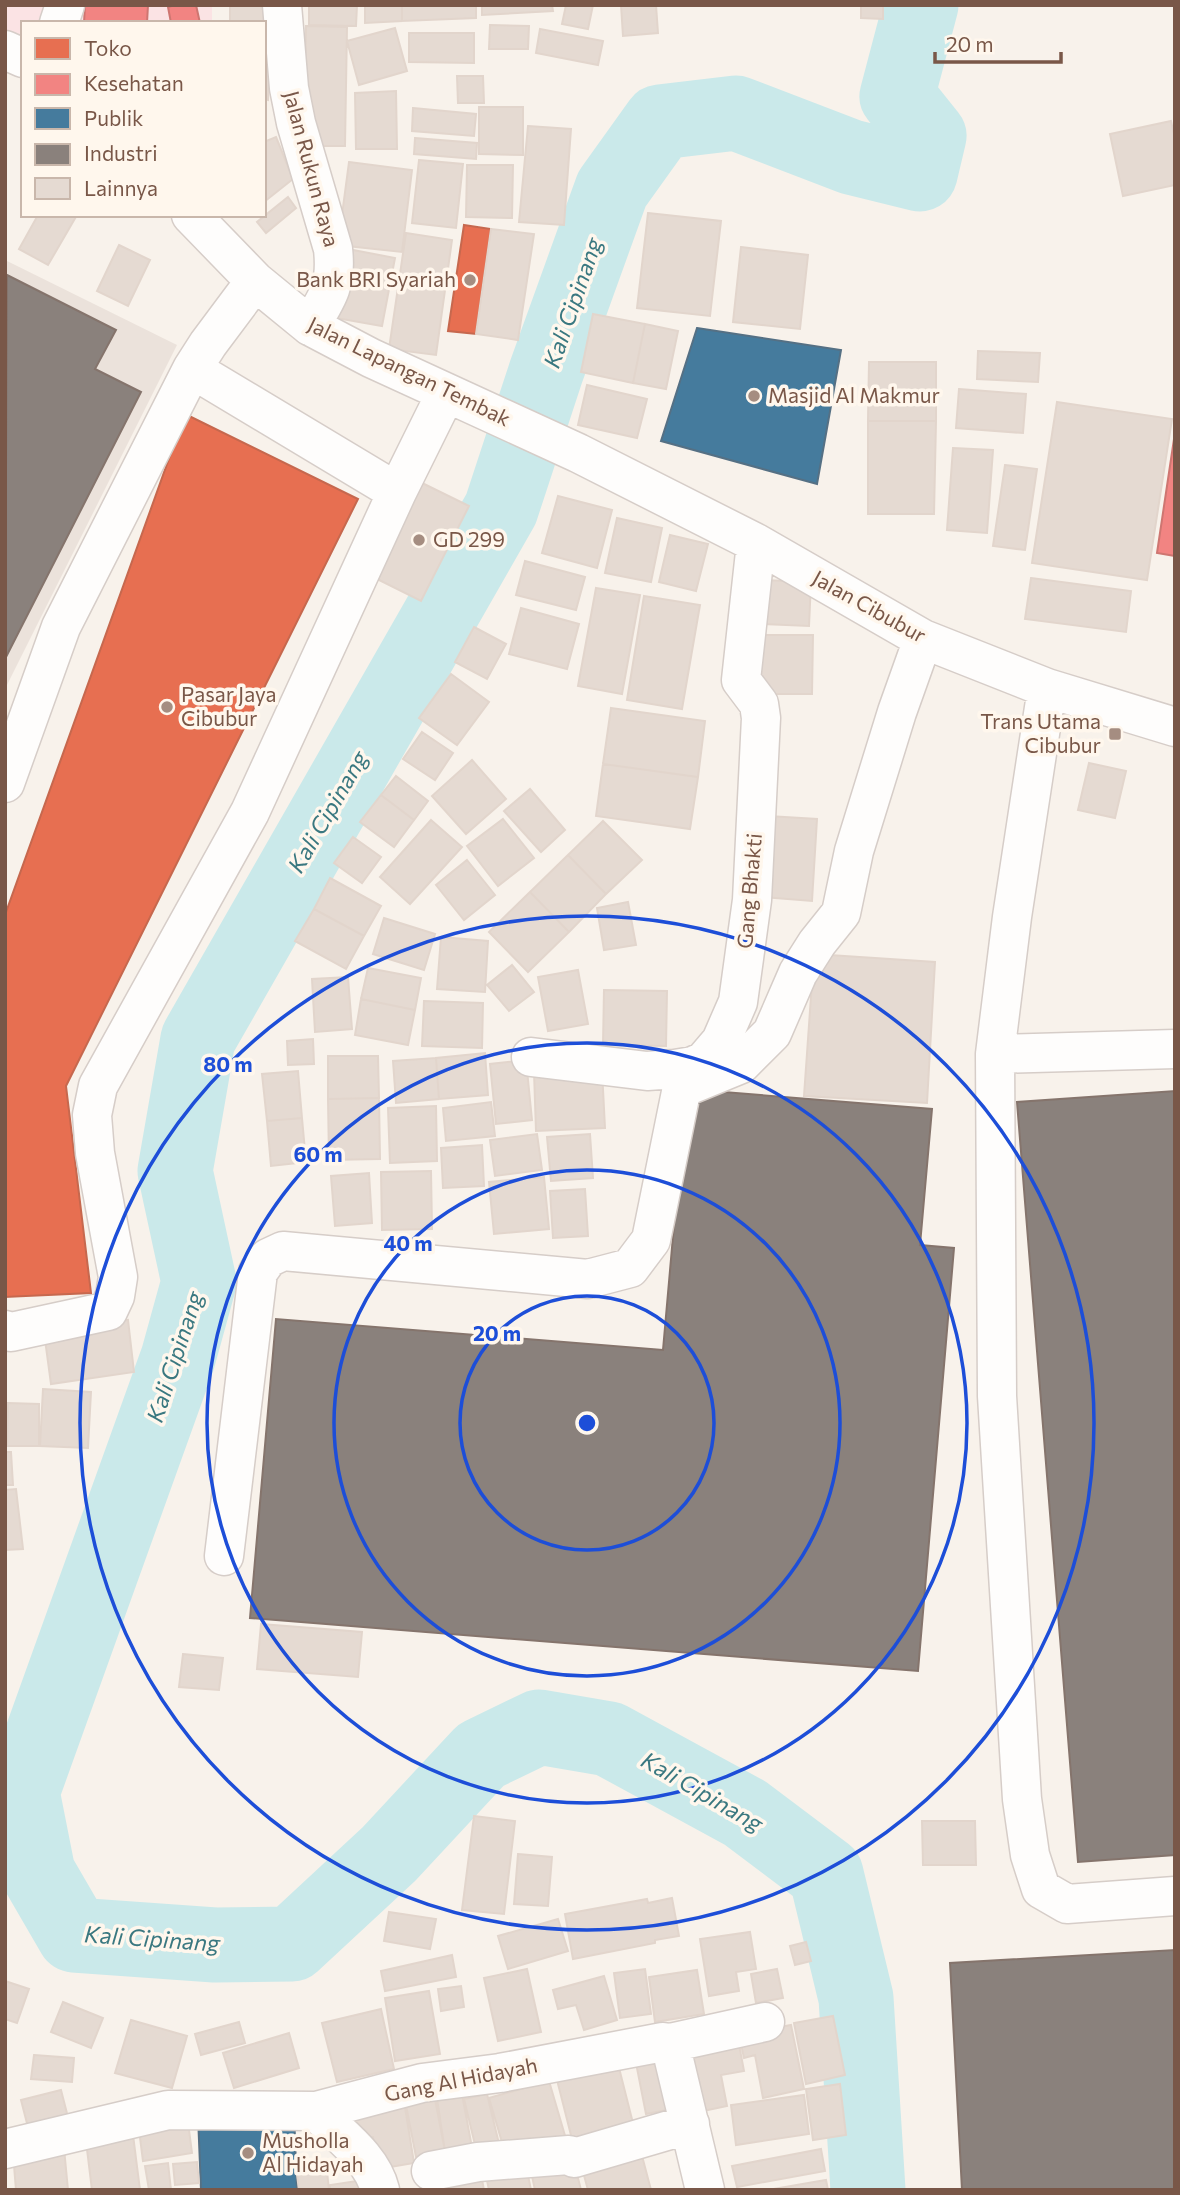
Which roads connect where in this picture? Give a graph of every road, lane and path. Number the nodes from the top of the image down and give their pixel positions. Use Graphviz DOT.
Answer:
graph roads {
  1 [pos="282,5"];
  2 [pos="5,50"];
  3 [pos="21,57"];
  4 [pos="193,217"];
  5 [pos="255,281"];
  6 [pos="310,326"];
  7 [pos="192,369"];
  8 [pos="446,393"];
  9 [pos="578,453"];
  10 [pos="397,492"];
  11 [pos="755,543"];
  12 [pos="923,639"];
  13 [pos="1047,688"];
  14 [pos="1175,727"];
  15 [pos="5,783"];
  16 [pos="1175,1049"];
  17 [pos="995,1054"];
  18 [pos="531,1057"];
  19 [pos="5,1330"];
  20 [pos="224,1556"];
  21 [pos="1175,1896"];
  22 [pos="765,2022"];
  23 [pos="670,2043"];
  24 [pos="316,2111"];
  25 [pos="690,2124"];
  26 [pos="5,2149"];
  27 [pos="433,2180"];
  28 [pos="379,2184"];
  29 [pos="705,2190"];
  1 -- 6 [label="street, Jalan Rukun Raya"];
  2 -- 3 [label="street"];
  4 -- 5 [label="street, Jalan Lapangan Tembak"];
  5 -- 6 [label="street, Jalan Lapangan Tembak"];
  5 -- 7 [label="street"];
  6 -- 8 [label="street, Jalan Lapangan Tembak"];
  7 -- 10 [label="street"];
  7 -- 15 [label="street"];
  8 -- 9 [label="street, Jalan Lapangan Tembak"];
  8 -- 10 [label="street"];
  9 -- 11 [label="street, Jalan Cibubur"];
  10 -- 19 [label="street"];
  11 -- 12 [label="street, Jalan Cibubur"];
  11 -- 18 [label="street, Gang Bhakti"];
  12 -- 13 [label="street, Jalan Cibubur"];
  12 -- 20 [label="street"];
  13 -- 14 [label="street, Jalan Cibubur"];
  13 -- 17 [label="street"];
  16 -- 17 [label="street"];
  17 -- 21 [label="street"];
  22 -- 23 [label="street, Gang Al Hidayah"];
  23 -- 24 [label="street, Gang Al Hidayah"];
  23 -- 25 [label="street"];
  24 -- 26 [label="street, Gang Al Hidayah"];
  24 -- 28 [label="street"];
  25 -- 27 [label="street"];
  25 -- 29 [label="street"];
  27 -- 28 [label="street"];
}
